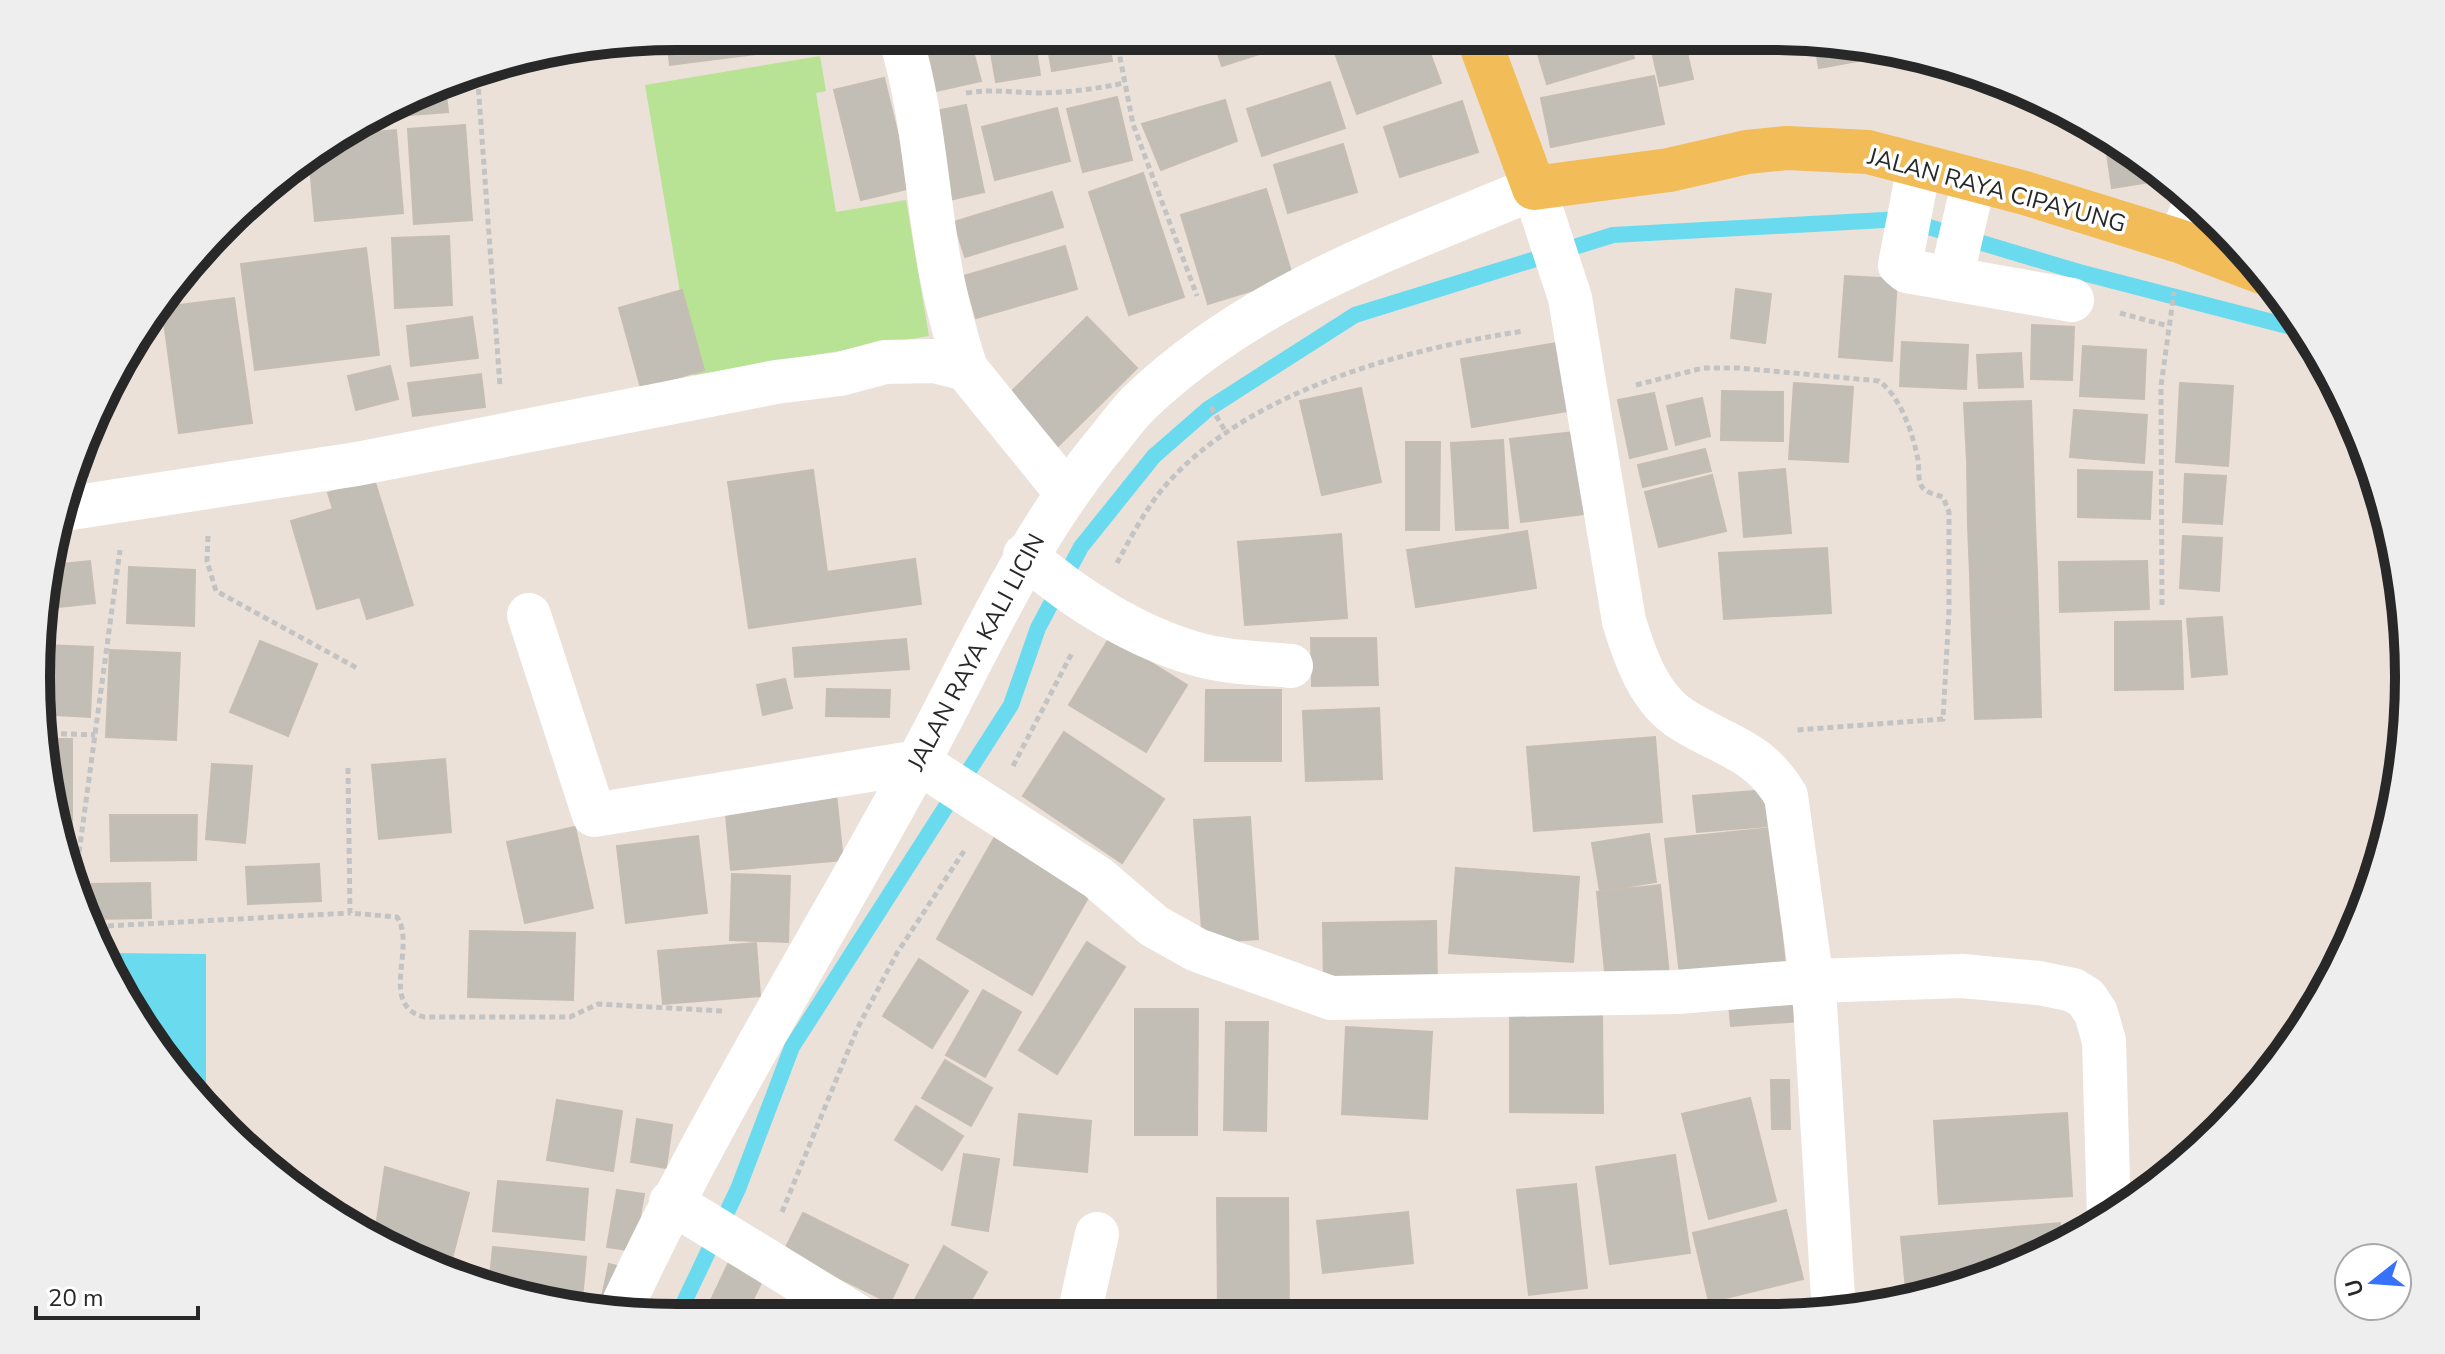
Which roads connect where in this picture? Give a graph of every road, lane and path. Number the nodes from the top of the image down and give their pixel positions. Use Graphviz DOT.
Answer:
graph roads {
  1 [pos="904,50"];
  2 [pos="1118,50"];
  3 [pos="1483,50"];
  4 [pos="478,82"];
  5 [pos="1124,83"];
  6 [pos="918,105"];
  7 [pos="1916,182"];
  8 [pos="1971,197"];
  9 [pos="1542,207"];
  10 [pos="2190,215"];
  11 [pos="2179,241"];
  12 [pos="2238,263"];
  13 [pos="1954,267"];
  14 [pos="2072,300"];
  15 [pos="1572,311"];
  16 [pos="2172,311"];
  17 [pos="1213,342"];
  18 [pos="966,369"];
  19 [pos="1587,395"];
  20 [pos="1218,418"];
  21 [pos="1227,434"];
  22 [pos="503,435"];
  23 [pos="212,487"];
  24 [pos="1066,492"];
  25 [pos="127,499"];
  26 [pos="73,508"];
  27 [pos="1059,582"];
  28 [pos="2162,605"];
  29 [pos="529,615"];
  30 [pos="1291,666"];
  31 [pos="357,668"];
  32 [pos="53,733"];
  33 [pos="95,735"];
  34 [pos="1743,751"];
  35 [pos="348,768"];
  36 [pos="955,787"];
  37 [pos="78,862"];
  38 [pos="350,913"];
  39 [pos="102,926"];
  40 [pos="1813,981"];
  41 [pos="775,1014"];
  42 [pos="2109,1203"];
  43 [pos="677,1206"];
  44 [pos="1097,1234"];
  45 [pos="748,1249"];
  46 [pos="1833,1301"];
  47 [pos="625,1302"];
  48 [pos="801,1304"];
  49 [pos="837,1304"];
  50 [pos="1081,1304"];
  1 -- 6 [label="street"];
  2 -- 5 [label="path"];
  3 -- 9 [label="main road"];
  4 -- 22 [label="path"];
  5 -- 6 [label="path"];
  5 -- 17 [label="path"];
  6 -- 18 [label="street"];
  7 -- 8 [label="main road, JALAN RAYA CIPAYUNG"];
  7 -- 9 [label="main road, JALAN RAYA CIPAYUNG"];
  7 -- 13 [label="street"];
  8 -- 11 [label="main road, JALAN RAYA CIPAYUNG"];
  8 -- 13 [label="street"];
  9 -- 15 [label="street"];
  9 -- 17 [label="street, JALAN RAYA KALI LICIN"];
  10 -- 11 [label="street"];
  11 -- 12 [label="main road, JALAN RAYA CIPAYUNG"];
  13 -- 14 [label="street"];
  15 -- 19 [label="street"];
  15 -- 21 [label="path"];
  16 -- 28 [label="path"];
  17 -- 24 [label="street, JALAN RAYA KALI LICIN"];
  18 -- 22 [label="street"];
  18 -- 24 [label="street"];
  19 -- 34 [label="street"];
  19 -- 34 [label="path"];
  20 -- 21 [label="path"];
  21 -- 27 [label="path"];
  22 -- 23 [label="street"];
  23 -- 25 [label="street"];
  23 -- 31 [label="path"];
  24 -- 27 [label="street, JALAN RAYA KALI LICIN"];
  25 -- 26 [label="street"];
  25 -- 33 [label="path"];
  27 -- 30 [label="street"];
  27 -- 36 [label="street, JALAN RAYA KALI LICIN"];
  27 -- 36 [label="path"];
  29 -- 36 [label="street"];
  32 -- 33 [label="path"];
  33 -- 37 [label="path"];
  34 -- 40 [label="street"];
  35 -- 38 [label="path"];
  36 -- 40 [label="street"];
  36 -- 41 [label="street, JALAN RAYA KALI LICIN"];
  36 -- 45 [label="path"];
  38 -- 39 [label="path"];
  38 -- 41 [label="path"];
  40 -- 42 [label="street"];
  40 -- 46 [label="street"];
  41 -- 43 [label="street, JALAN RAYA KALI LICIN"];
  43 -- 45 [label="street"];
  43 -- 47 [label="street, JALAN RAYA KALI LICIN"];
  44 -- 50 [label="street"];
  45 -- 48 [label="street"];
  45 -- 49 [label="street"];
}
